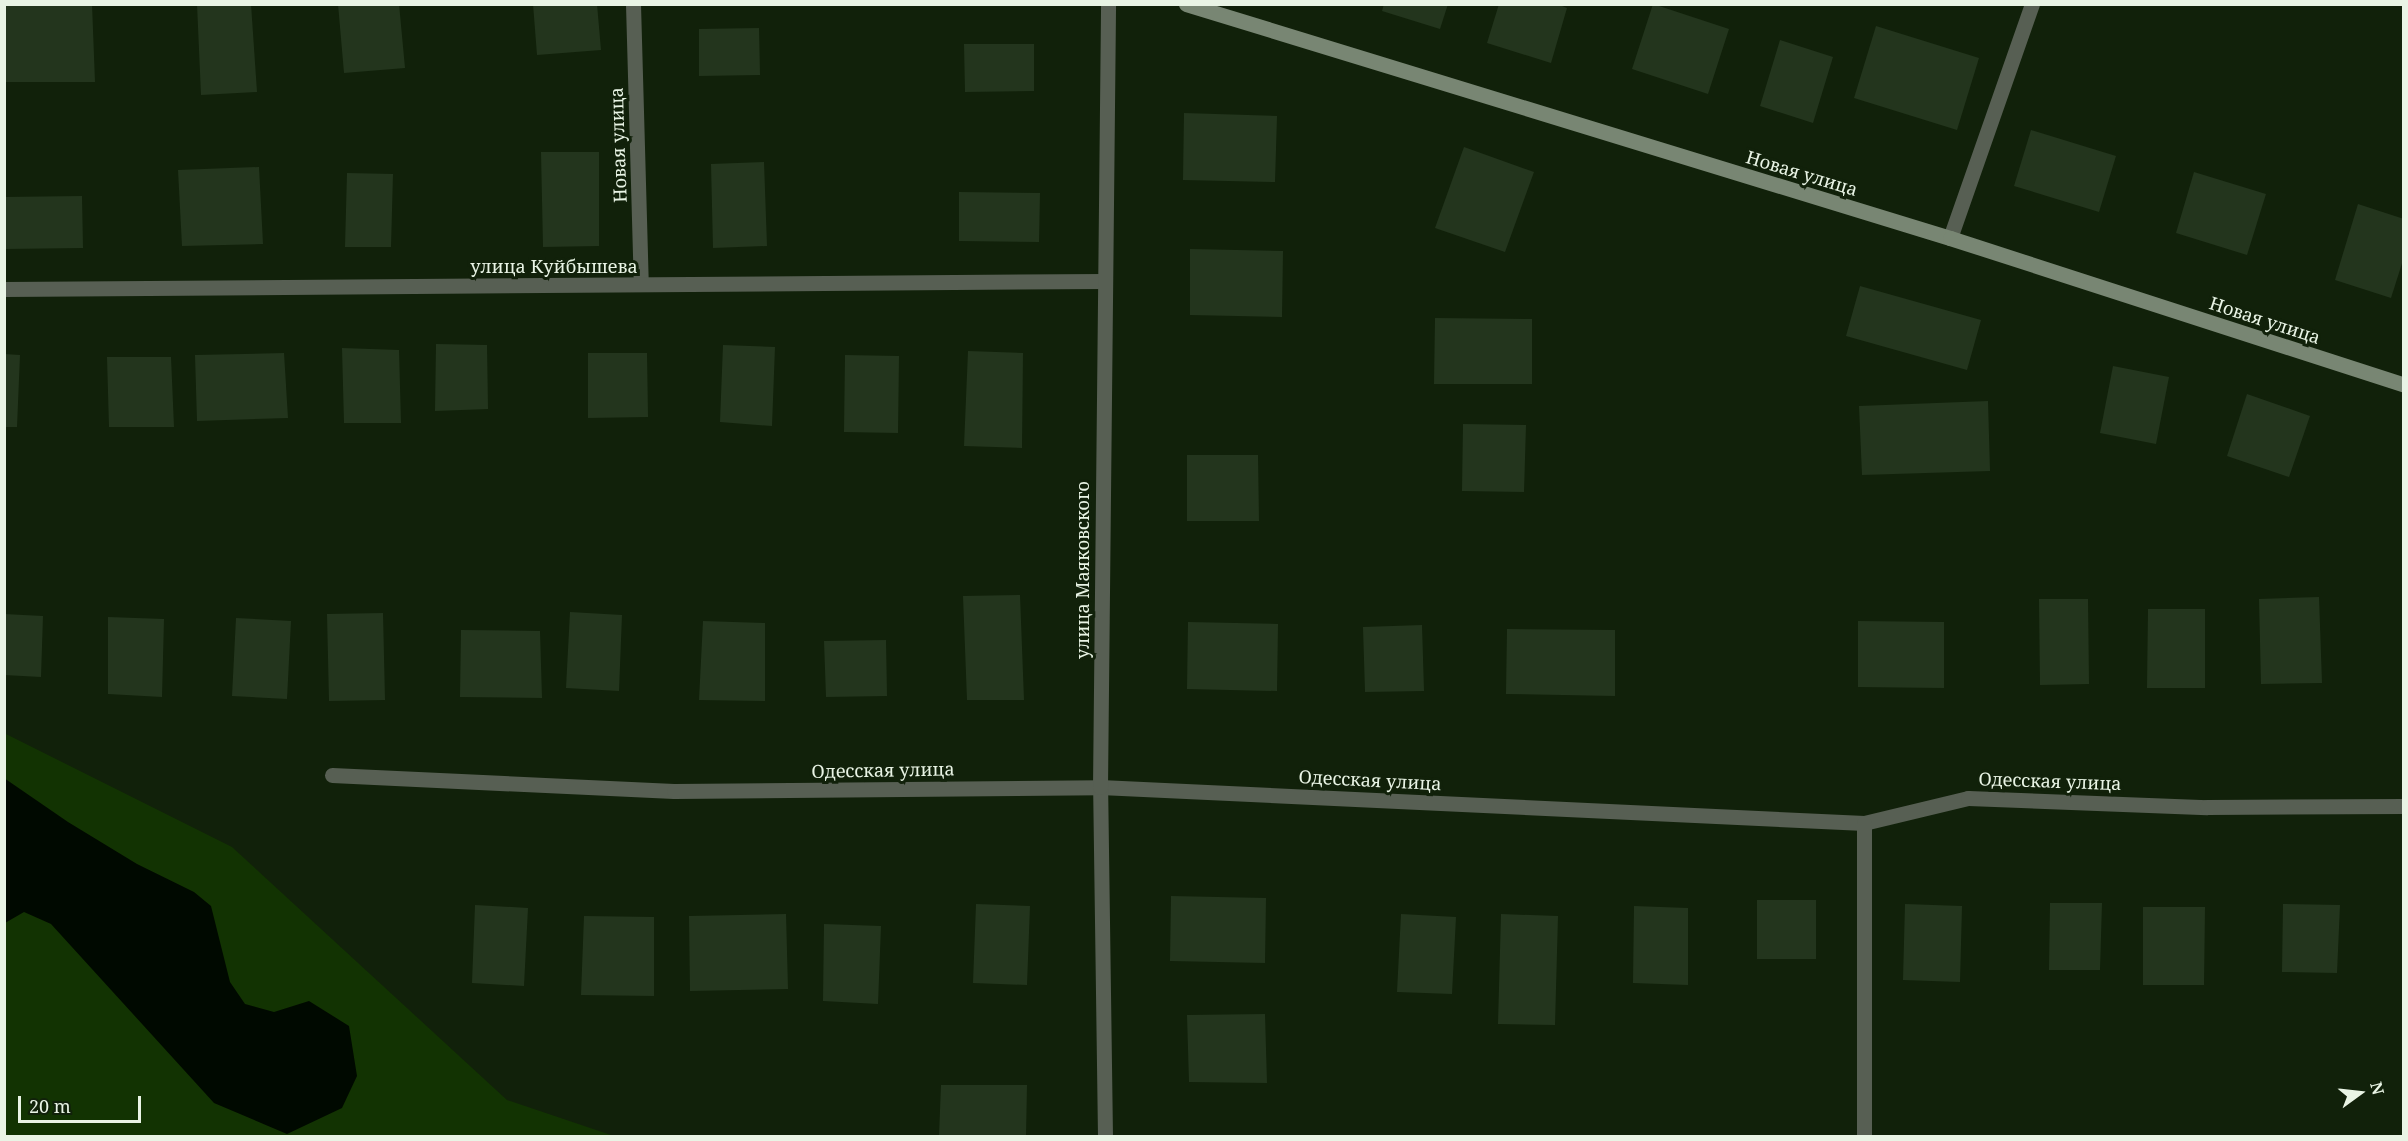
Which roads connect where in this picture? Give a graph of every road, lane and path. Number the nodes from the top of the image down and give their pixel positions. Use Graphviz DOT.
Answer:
graph roads {
  1 [pos="633,4"];
  2 [pos="1108,4"];
  3 [pos="1186,4"];
  4 [pos="2032,4"];
  5 [pos="1950,238"];
  6 [pos="1104,281"];
  7 [pos="642,284"];
  8 [pos="4,289"];
  9 [pos="2403,385"];
  10 [pos="332,775"];
  11 [pos="1100,787"];
  12 [pos="2403,806"];
  13 [pos="1864,823"];
  14 [pos="1105,1137"];
  15 [pos="1864,1137"];
  1 -- 7 [label="street, Новая улица"];
  2 -- 6 [label="street, улица Маяковского"];
  3 -- 5 [label="main road, Новая улица"];
  4 -- 5 [label="street"];
  5 -- 9 [label="main road, Новая улица"];
  6 -- 7 [label="street, улица Куйбышева"];
  6 -- 11 [label="street, улица Маяковского"];
  7 -- 8 [label="street, улица Куйбышева"];
  10 -- 11 [label="street, Одесская улица"];
  11 -- 13 [label="street, Одесская улица"];
  11 -- 14 [label="street, улица Маяковского"];
  12 -- 13 [label="street, Одесская улица"];
  13 -- 15 [label="street"];
}
